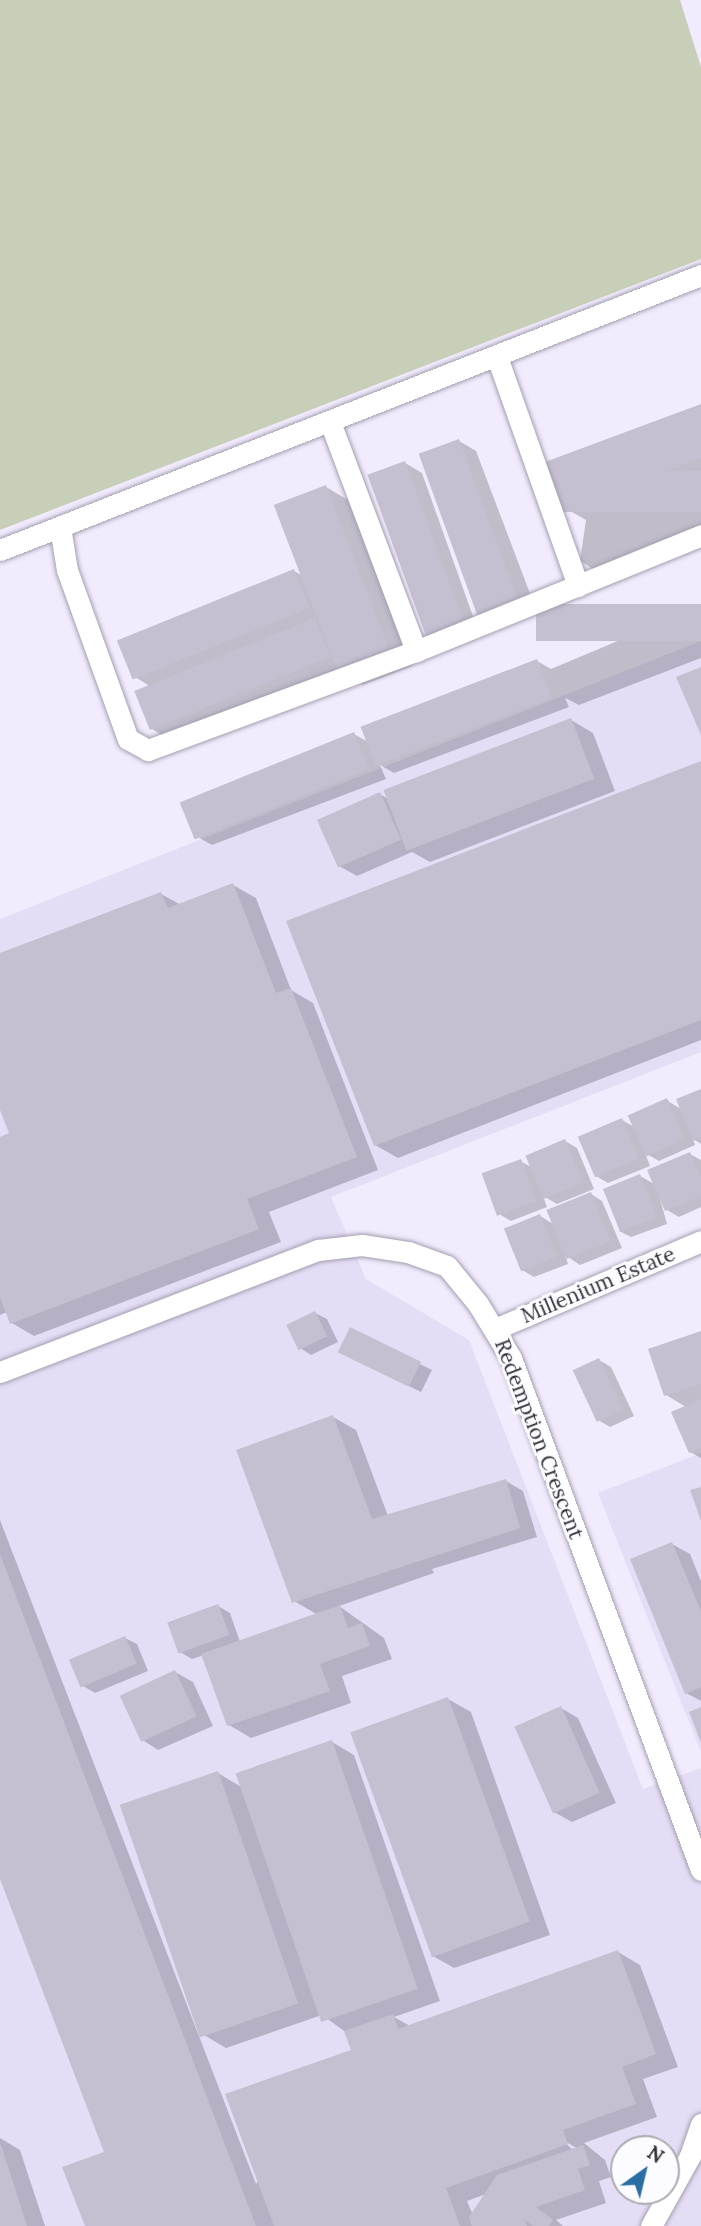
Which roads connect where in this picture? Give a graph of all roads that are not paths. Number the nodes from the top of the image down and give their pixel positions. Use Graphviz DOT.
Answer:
graph roads {
  1 [pos="701,275"];
  2 [pos="497,357"];
  3 [pos="330,422"];
  4 [pos="60,527"];
  5 [pos="701,535"];
  6 [pos="0,550"];
  7 [pos="578,586"];
  8 [pos="416,650"];
  9 [pos="701,1241"];
  10 [pos="495,1329"];
  11 [pos="0,1372"];
  12 [pos="701,1870"];
  13 [pos="701,2123"];
  14 [pos="651,2226"];
  1 -- 2 [label="street"];
  2 -- 3 [label="street"];
  2 -- 7 [label="street"];
  3 -- 4 [label="street"];
  3 -- 8 [label="street"];
  4 -- 6 [label="street"];
  4 -- 8 [label="street"];
  5 -- 7 [label="street"];
  7 -- 8 [label="street"];
  9 -- 10 [label="street, Millenium Estate"];
  10 -- 11 [label="street, Redemption Crescent"];
  10 -- 12 [label="street, Redemption Crescent"];
  13 -- 14 [label="street"];
}
